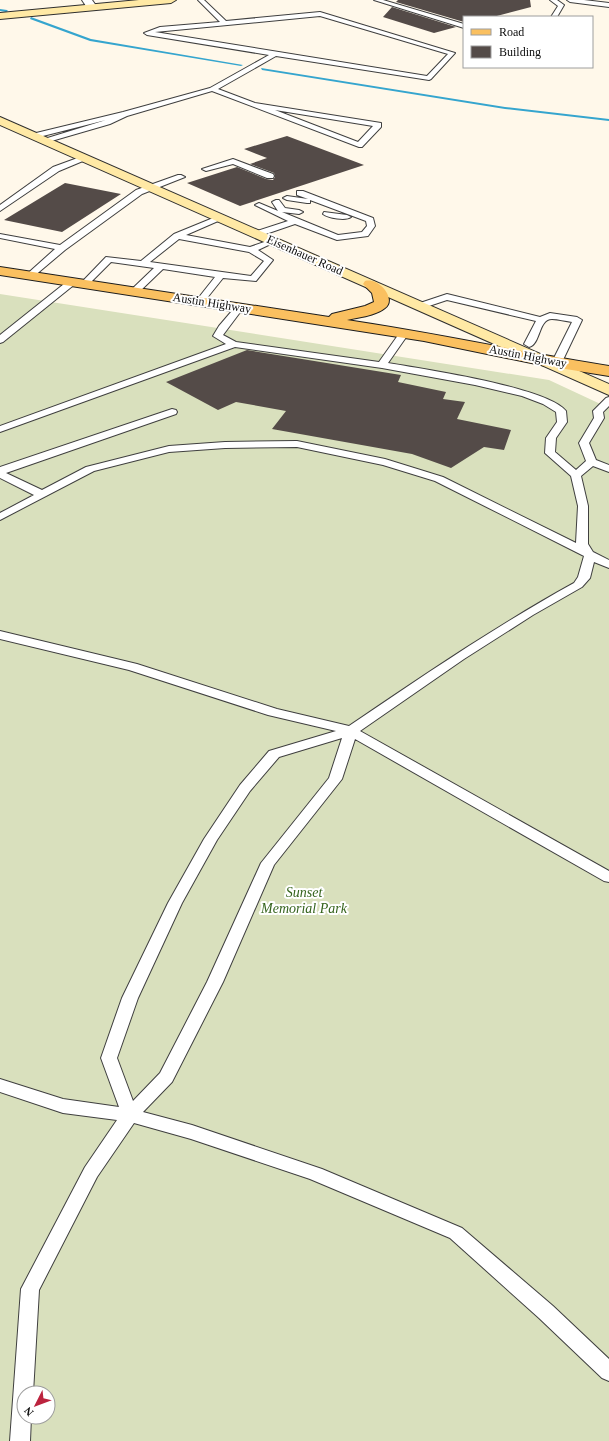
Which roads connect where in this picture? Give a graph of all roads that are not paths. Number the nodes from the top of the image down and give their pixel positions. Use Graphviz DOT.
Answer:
graph roads {
  1 [pos="171,0"];
  2 [pos="201,0"];
  3 [pos="377,0"];
  4 [pos="553,0"];
  5 [pos="570,0"];
  6 [pos="90,4"];
  7 [pos="609,5"];
  8 [pos="0,16"];
  9 [pos="555,16"];
  10 [pos="224,22"];
  11 [pos="463,26"];
  12 [pos="276,54"];
  13 [pos="212,89"];
  14 [pos="254,104"];
  15 [pos="0,121"];
  16 [pos="40,138"];
  17 [pos="86,158"];
  18 [pos="206,169"];
  19 [pos="270,176"];
  20 [pos="181,177"];
  21 [pos="151,187"];
  22 [pos="300,192"];
  23 [pos="335,199"];
  24 [pos="326,203"];
  25 [pos="297,204"];
  26 [pos="259,205"];
  27 [pos="350,206"];
  28 [pos="0,209"];
  29 [pos="340,209"];
  30 [pos="221,218"];
  31 [pos="347,219"];
  32 [pos="295,221"];
  33 [pos="325,224"];
  34 [pos="257,234"];
  35 [pos="0,236"];
  36 [pos="177,236"];
  37 [pos="273,241"];
  38 [pos="62,248"];
  39 [pos="251,250"];
  40 [pos="144,263"];
  41 [pos="161,266"];
  42 [pos="0,271"];
  43 [pos="30,275"];
  44 [pos="221,276"];
  45 [pos="78,283"];
  46 [pos="370,284"];
  47 [pos="135,291"];
  48 [pos="200,301"];
  49 [pos="420,306"];
  50 [pos="240,307"];
  51 [pos="324,320"];
  52 [pos="541,320"];
  53 [pos="404,333"];
  54 [pos="424,336"];
  55 [pos="494,339"];
  56 [pos="0,340"];
  57 [pos="234,344"];
  58 [pos="529,344"];
  59 [pos="609,356"];
  60 [pos="554,357"];
  61 [pos="382,366"];
  62 [pos="609,370"];
  63 [pos="609,390"];
  64 [pos="609,400"];
  65 [pos="172,412"];
  66 [pos="604,418"];
  67 [pos="0,429"];
  68 [pos="592,462"];
  69 [pos="609,469"];
  70 [pos="0,473"];
  71 [pos="576,476"];
  72 [pos="41,494"];
  73 [pos="0,517"];
  74 [pos="609,555"];
  75 [pos="590,556"];
  76 [pos="609,565"];
  77 [pos="0,635"];
  78 [pos="351,731"];
  79 [pos="609,877"];
  80 [pos="0,1085"];
  81 [pos="130,1115"];
  82 [pos="609,1372"];
  83 [pos="20,1441"];
  1 -- 6 [label="main road"];
  2 -- 10 [label="lane"];
  3 -- 11 [label="lane"];
  4 -- 9 [label="lane"];
  5 -- 7 [label="lane"];
  6 -- 8 [label="main road"];
  10 -- 12 [label="lane"];
  10 -- 12 [label="lane"];
  12 -- 13 [label="lane"];
  13 -- 14 [label="lane"];
  13 -- 16 [label="lane"];
  14 -- 14 [label="lane"];
  15 -- 16 [label="main road, Eisenhauer Road"];
  16 -- 17 [label="main road, Eisenhauer Road"];
  17 -- 21 [label="main road, Eisenhauer Road"];
  17 -- 28 [label="lane"];
  18 -- 19 [label="lane"];
  20 -- 21 [label="lane"];
  21 -- 30 [label="main road, Eisenhauer Road"];
  21 -- 38 [label="lane"];
  22 -- 25 [label="lane"];
  23 -- 24 [label="lane"];
  24 -- 25 [label="lane"];
  24 -- 29 [label="lane"];
  25 -- 26 [label="lane"];
  25 -- 32 [label="lane"];
  27 -- 29 [label="lane"];
  29 -- 31 [label="lane"];
  30 -- 34 [label="main road, Eisenhauer Road"];
  30 -- 36 [label="lane"];
  31 -- 33 [label="lane"];
  31 -- 33 [label="lane"];
  32 -- 33 [label="lane"];
  32 -- 34 [label="lane"];
  34 -- 37 [label="main road, Eisenhauer Road"];
  35 -- 38 [label="lane"];
  36 -- 39 [label="lane"];
  36 -- 40 [label="lane"];
  37 -- 39 [label="lane"];
  37 -- 46 [label="main road, Eisenhauer Road"];
  38 -- 43 [label="lane"];
  39 -- 44 [label="lane"];
  40 -- 41 [label="lane"];
  40 -- 45 [label="lane"];
  41 -- 44 [label="lane"];
  41 -- 47 [label="lane"];
  42 -- 43 [label="main road, Austin Highway"];
  43 -- 45 [label="main road, Austin Highway"];
  44 -- 48 [label="lane"];
  45 -- 47 [label="main road, Austin Highway"];
  45 -- 56 [label="lane"];
  46 -- 49 [label="main road, Eisenhauer Road"];
  46 -- 51 [label="main road"];
  47 -- 48 [label="main road, Austin Highway"];
  48 -- 50 [label="main road, Austin Highway"];
  49 -- 52 [label="lane"];
  49 -- 55 [label="main road, Eisenhauer Road"];
  50 -- 51 [label="main road, Austin Highway"];
  50 -- 57 [label="lane"];
  51 -- 53 [label="main road, Austin Highway"];
  52 -- 58 [label="lane"];
  52 -- 60 [label="lane"];
  53 -- 54 [label="main road, Austin Highway"];
  53 -- 61 [label="lane"];
  54 -- 55 [label="main road, Austin Highway"];
  54 -- 60 [label="main road, Austin Highway"];
  55 -- 58 [label="main road, Austin Highway"];
  55 -- 60 [label="main road, Eisenhauer Road"];
  57 -- 61 [label="lane"];
  57 -- 67 [label="lane"];
  58 -- 60 [label="main road, Austin Highway"];
  59 -- 60 [label="main road, Austin Highway"];
  60 -- 62 [label="main road, Austin Highway"];
  60 -- 63 [label="main road, Eisenhauer Road"];
  61 -- 71 [label="lane"];
  64 -- 66 [label="lane"];
  65 -- 70 [label="lane"];
  66 -- 68 [label="lane"];
  68 -- 69 [label="lane"];
  68 -- 71 [label="lane"];
  70 -- 72 [label="lane"];
  71 -- 75 [label="lane"];
  72 -- 73 [label="lane"];
  72 -- 75 [label="lane"];
  74 -- 75 [label="lane"];
  75 -- 76 [label="lane"];
  75 -- 78 [label="lane"];
  77 -- 78 [label="lane"];
  78 -- 79 [label="lane"];
  78 -- 81 [label="lane"];
  78 -- 81 [label="lane"];
  80 -- 81 [label="lane"];
  81 -- 82 [label="lane"];
  81 -- 83 [label="lane"];
}
